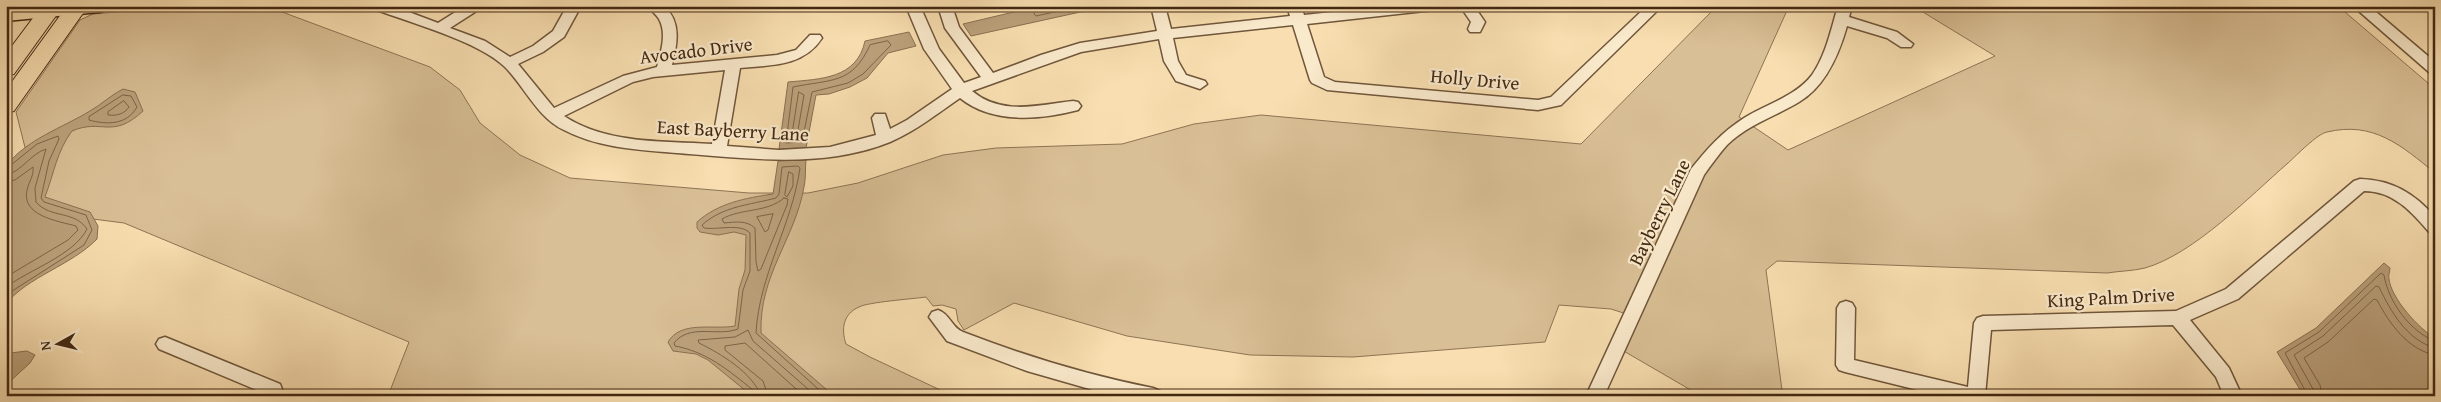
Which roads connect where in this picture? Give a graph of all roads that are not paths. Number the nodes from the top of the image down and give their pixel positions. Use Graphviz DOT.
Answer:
graph roads {
  1 [pos="100,6"];
  2 [pos="379,6"];
  3 [pos="574,6"];
  4 [pos="655,6"];
  5 [pos="913,6"];
  6 [pos="945,6"];
  7 [pos="1158,6"];
  8 [pos="1294,6"];
  9 [pos="1434,6"];
  10 [pos="1467,6"];
  11 [pos="1655,6"];
  12 [pos="2360,6"];
  13 [pos="77,7"];
  14 [pos="51,8"];
  15 [pos="1403,8"];
  16 [pos="470,9"];
  17 [pos="1844,13"];
  18 [pos="6,15"];
  19 [pos="1298,21"];
  20 [pos="440,28"];
  21 [pos="1475,29"];
  22 [pos="1164,34"];
  23 [pos="815,38"];
  24 [pos="1906,44"];
  25 [pos="509,63"];
  26 [pos="733,66"];
  27 [pos="6,69"];
  28 [pos="2435,70"];
  29 [pos="663,71"];
  30 [pos="990,79"];
  31 [pos="1200,84"];
  32 [pos="961,90"];
  33 [pos="6,106"];
  34 [pos="1073,106"];
  35 [pos="552,115"];
  36 [pos="880,118"];
  37 [pos="884,138"];
  38 [pos="718,152"];
  39 [pos="2435,228"];
  40 [pos="1846,308"];
  41 [pos="938,317"];
  42 [pos="2178,318"];
  43 [pos="165,344"];
  44 [pos="266,396"];
  45 [pos="1154,396"];
  46 [pos="1592,396"];
  47 [pos="1975,396"];
  48 [pos="2233,396"];
  1 -- 13 [label="main road"];
  2 -- 20 [label="street, East Bayberry Lane"];
  3 -- 25 [label="street"];
  4 -- 29 [label="street"];
  5 -- 32 [label="street"];
  6 -- 30 [label="street"];
  7 -- 22 [label="street"];
  8 -- 19 [label="street, Holly Drive"];
  9 -- 15 [label="street, East Bayberry Lane"];
  10 -- 21 [label="street"];
  11 -- 19 [label="street, Holly Drive"];
  12 -- 28 [label="street"];
  13 -- 14 [label="main road"];
  13 -- 33 [label="highway"];
  14 -- 18 [label="main road"];
  14 -- 27 [label="highway"];
  15 -- 19 [label="street, East Bayberry Lane"];
  16 -- 20 [label="street"];
  17 -- 24 [label="street"];
  17 -- 46 [label="street, Bayberry Lane"];
  19 -- 22 [label="street, East Bayberry Lane"];
  20 -- 25 [label="street, East Bayberry Lane"];
  22 -- 30 [label="street, East Bayberry Lane"];
  22 -- 31 [label="street"];
  23 -- 26 [label="street, Avocado Drive"];
  25 -- 35 [label="street, East Bayberry Lane"];
  26 -- 29 [label="street, Avocado Drive"];
  26 -- 38 [label="street"];
  29 -- 35 [label="street, Avocado Drive"];
  30 -- 32 [label="street, East Bayberry Lane"];
  32 -- 34 [label="street"];
  32 -- 37 [label="street, East Bayberry Lane"];
  35 -- 38 [label="street, East Bayberry Lane"];
  36 -- 37 [label="street"];
  37 -- 38 [label="street, East Bayberry Lane"];
  39 -- 42 [label="street, King Palm Drive"];
  40 -- 47 [label="street"];
  41 -- 45 [label="street"];
  42 -- 47 [label="street, King Palm Drive"];
  42 -- 48 [label="street"];
  43 -- 44 [label="street"];
}
